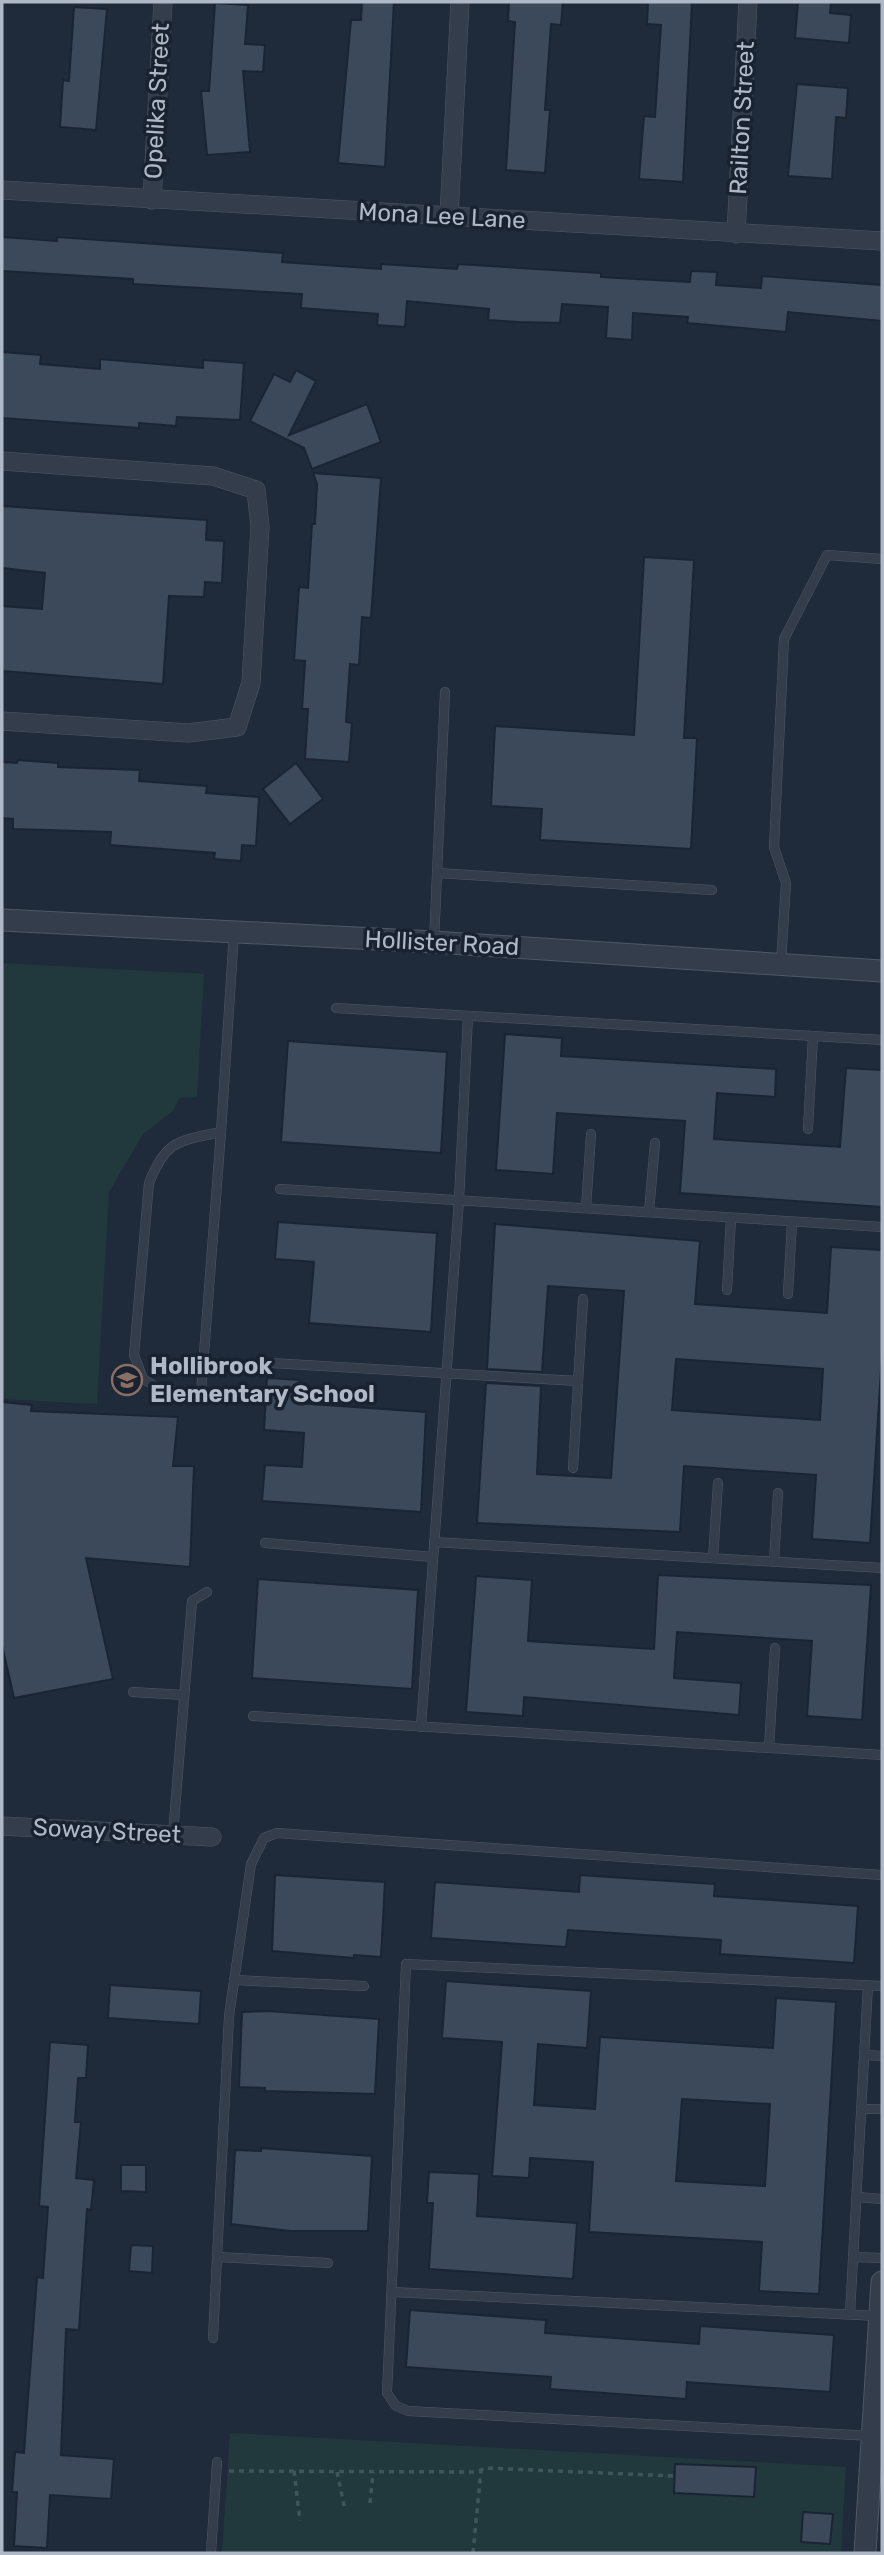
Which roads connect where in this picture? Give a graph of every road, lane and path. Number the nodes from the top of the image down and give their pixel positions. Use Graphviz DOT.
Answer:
graph roads {
  1 [pos="163,2"];
  2 [pos="460,2"];
  3 [pos="748,2"];
  4 [pos="2,190"];
  5 [pos="152,200"];
  6 [pos="449,216"];
  7 [pos="736,234"];
  8 [pos="882,241"];
  9 [pos="2,461"];
  10 [pos="882,559"];
  11 [pos="445,692"];
  12 [pos="2,721"];
  13 [pos="437,873"];
  14 [pos="712,890"];
  15 [pos="2,920"];
  16 [pos="234,933"];
  17 [pos="433,942"];
  18 [pos="781,965"];
  19 [pos="882,971"];
  20 [pos="337,1008"];
  21 [pos="468,1016"];
  22 [pos="813,1036"];
  23 [pos="882,1040"];
  24 [pos="808,1129"];
  25 [pos="221,1132"];
  26 [pos="591,1134"];
  27 [pos="655,1143"];
  28 [pos="280,1189"];
  29 [pos="459,1200"];
  30 [pos="586,1208"];
  31 [pos="649,1213"];
  32 [pos="731,1218"];
  33 [pos="792,1222"];
  34 [pos="882,1227"];
  35 [pos="727,1290"];
  36 [pos="788,1294"];
  37 [pos="583,1299"];
  38 [pos="271,1363"];
  39 [pos="446,1373"];
  40 [pos="578,1381"];
  41 [pos="573,1468"];
  42 [pos="718,1483"];
  43 [pos="778,1493"];
  44 [pos="434,1542"];
  45 [pos="265,1543"];
  46 [pos="433,1557"];
  47 [pos="713,1558"];
  48 [pos="774,1562"];
  49 [pos="882,1568"];
  50 [pos="207,1592"];
  51 [pos="775,1648"];
  52 [pos="133,1692"];
  53 [pos="184,1695"];
  54 [pos="253,1716"];
  55 [pos="421,1727"];
  56 [pos="769,1748"];
  57 [pos="882,1755"];
  58 [pos="2,1826"];
  59 [pos="173,1834"];
  60 [pos="212,1837"];
  61 [pos="882,1875"];
  62 [pos="233,1980"];
  63 [pos="868,1985"];
  64 [pos="364,1986"];
  65 [pos="882,1986"];
  66 [pos="864,2055"];
  67 [pos="882,2056"];
  68 [pos="861,2109"];
  69 [pos="882,2109"];
  70 [pos="857,2197"];
  71 [pos="882,2199"];
  72 [pos="217,2257"];
  73 [pos="853,2257"];
  74 [pos="882,2258"];
  75 [pos="328,2263"];
  76 [pos="882,2282"];
  77 [pos="392,2292"];
  78 [pos="882,2292"];
  79 [pos="850,2314"];
  80 [pos="880,2316"];
  81 [pos="213,2338"];
  82 [pos="880,2355"];
  83 [pos="872,2436"];
  84 [pos="876,2466"];
  85 [pos="217,2467"];
  86 [pos="481,2470"];
  87 [pos="295,2471"];
  88 [pos="337,2472"];
  89 [pos="373,2472"];
  90 [pos="674,2476"];
  91 [pos="370,2503"];
  92 [pos="345,2510"];
  93 [pos="300,2521"];
  94 [pos="211,2553"];
  95 [pos="473,2553"];
  96 [pos="865,2553"];
  1 -- 5 [label="street, Opelika Street"];
  2 -- 6 [label="street"];
  3 -- 7 [label="street, Railton Street"];
  4 -- 5 [label="street, Mona Lee Lane"];
  5 -- 6 [label="street, Mona Lee Lane"];
  6 -- 7 [label="street, Mona Lee Lane"];
  7 -- 8 [label="street, Mona Lee Lane"];
  9 -- 12 [label="street"];
  10 -- 18 [label="lane"];
  11 -- 13 [label="lane"];
  13 -- 14 [label="lane"];
  13 -- 17 [label="lane"];
  15 -- 16 [label="street, Hollister Road"];
  16 -- 17 [label="street, Hollister Road"];
  16 -- 25 [label="lane"];
  17 -- 18 [label="street, Hollister Road"];
  18 -- 19 [label="street, Hollister Road"];
  20 -- 21 [label="lane"];
  21 -- 22 [label="lane"];
  21 -- 29 [label="lane"];
  22 -- 23 [label="lane"];
  22 -- 24 [label="lane"];
  25 -- 25 [label="lane"];
  26 -- 30 [label="lane"];
  27 -- 31 [label="lane"];
  28 -- 29 [label="lane"];
  29 -- 30 [label="lane"];
  29 -- 39 [label="lane"];
  30 -- 31 [label="lane"];
  31 -- 32 [label="lane"];
  32 -- 33 [label="lane"];
  32 -- 35 [label="lane"];
  33 -- 34 [label="lane"];
  33 -- 36 [label="lane"];
  37 -- 40 [label="lane"];
  38 -- 39 [label="lane"];
  39 -- 40 [label="lane"];
  39 -- 44 [label="lane"];
  40 -- 41 [label="lane"];
  42 -- 47 [label="lane"];
  43 -- 48 [label="lane"];
  44 -- 46 [label="lane"];
  44 -- 47 [label="lane"];
  45 -- 46 [label="lane"];
  46 -- 55 [label="lane"];
  47 -- 48 [label="lane"];
  48 -- 49 [label="lane"];
  50 -- 53 [label="lane"];
  51 -- 56 [label="lane"];
  52 -- 53 [label="lane"];
  53 -- 59 [label="lane"];
  54 -- 55 [label="lane"];
  55 -- 56 [label="lane"];
  56 -- 57 [label="lane"];
  58 -- 59 [label="street, Soway Street"];
  59 -- 60 [label="street, Soway Street"];
  61 -- 62 [label="lane"];
  62 -- 64 [label="lane"];
  62 -- 72 [label="lane"];
  63 -- 65 [label="lane"];
  63 -- 66 [label="lane"];
  63 -- 77 [label="lane"];
  66 -- 67 [label="lane"];
  66 -- 68 [label="lane"];
  68 -- 69 [label="lane"];
  68 -- 70 [label="lane"];
  70 -- 71 [label="lane"];
  70 -- 73 [label="lane"];
  72 -- 75 [label="lane"];
  72 -- 81 [label="lane"];
  73 -- 74 [label="lane"];
  73 -- 79 [label="lane"];
  76 -- 78 [label="street"];
  77 -- 79 [label="lane"];
  77 -- 83 [label="lane"];
  78 -- 80 [label="street"];
  79 -- 80 [label="lane"];
  80 -- 82 [label="street"];
  82 -- 83 [label="street"];
  83 -- 84 [label="street"];
  84 -- 96 [label="street"];
  85 -- 87 [label="path"];
  85 -- 94 [label="lane"];
  86 -- 89 [label="path"];
  86 -- 90 [label="path"];
  86 -- 95 [label="path"];
  87 -- 88 [label="path"];
  87 -- 93 [label="path"];
  88 -- 89 [label="path"];
  88 -- 92 [label="path"];
  89 -- 91 [label="path"];
}
